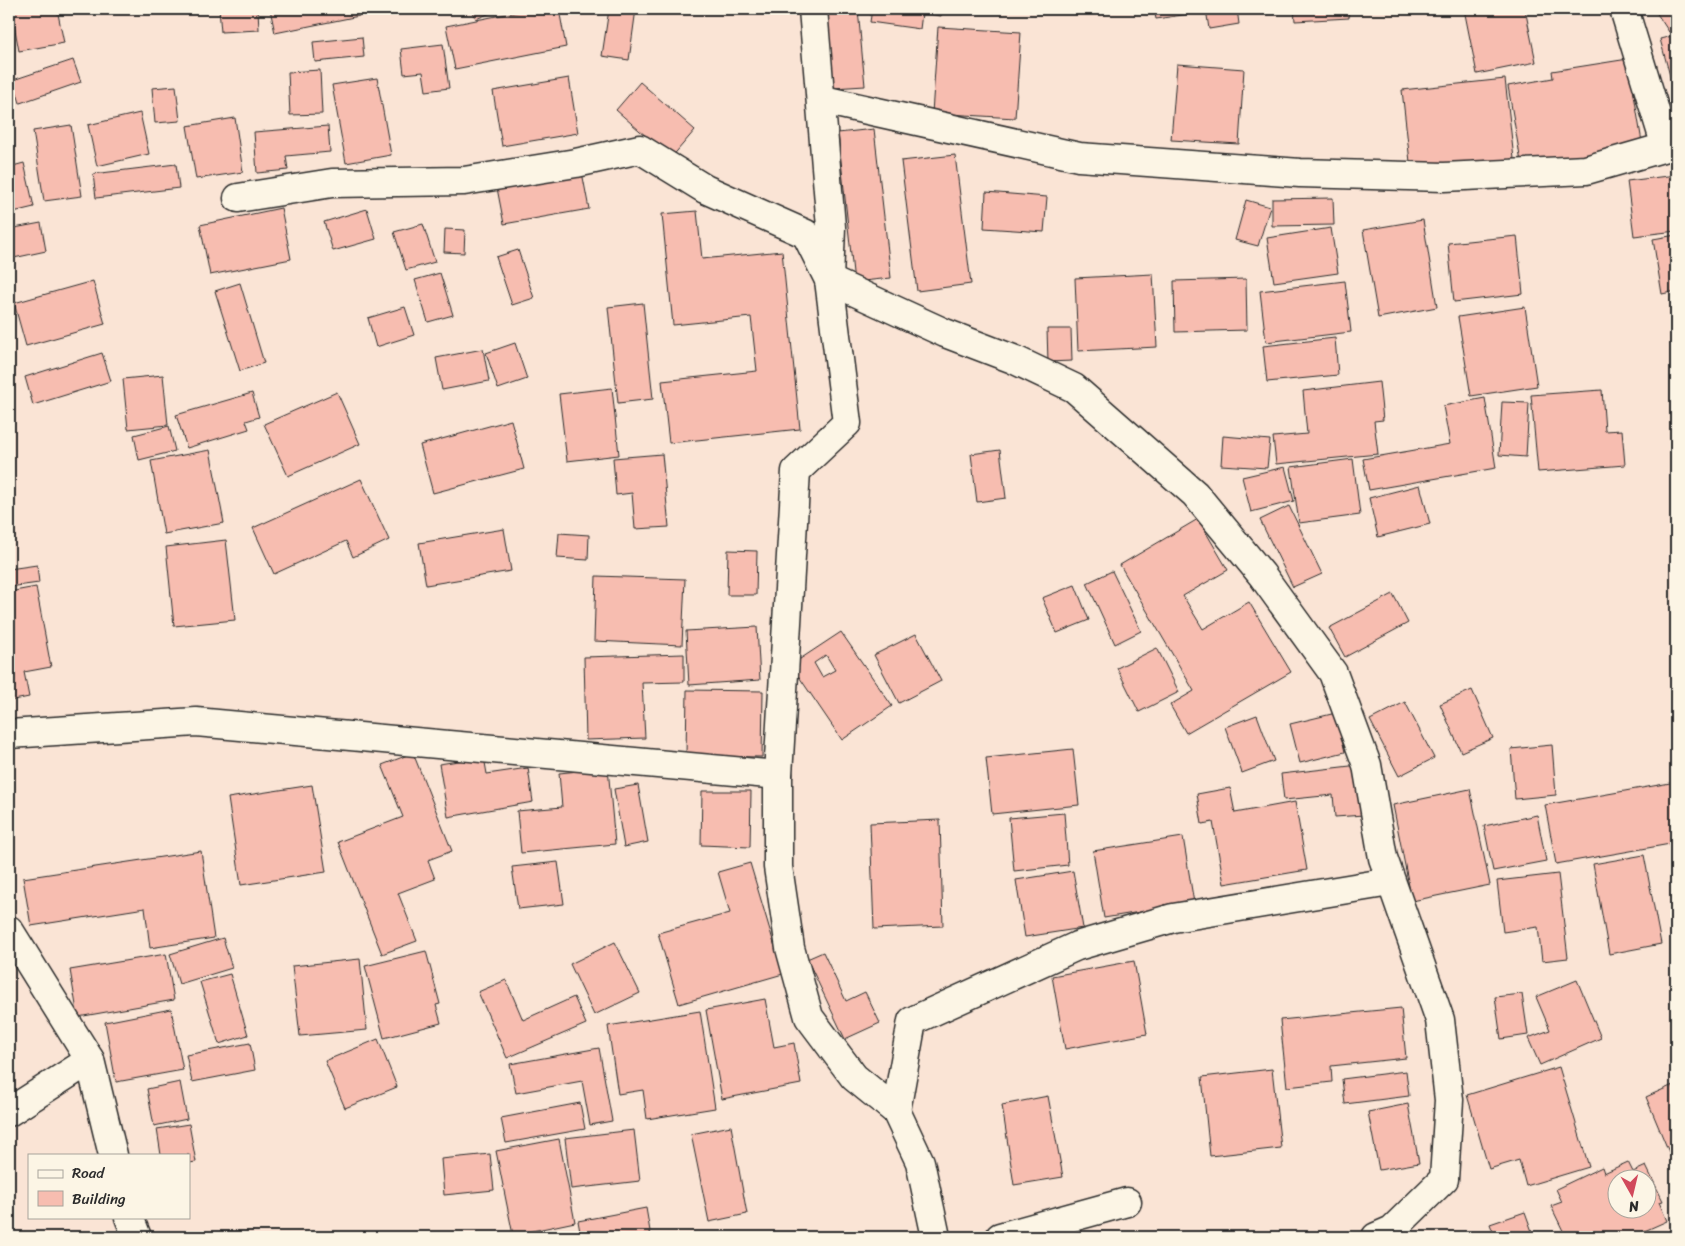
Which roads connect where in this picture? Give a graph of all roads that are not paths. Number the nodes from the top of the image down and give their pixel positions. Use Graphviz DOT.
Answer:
graph roads {
  1 [pos="813,9"];
  2 [pos="1624,9"];
  3 [pos="822,100"];
  4 [pos="1671,146"];
  5 [pos="238,198"];
  6 [pos="829,280"];
  7 [pos="9,734"];
  8 [pos="778,775"];
  9 [pos="1390,882"];
  10 [pos="9,930"];
  11 [pos="90,1060"];
  12 [pos="896,1111"];
  13 [pos="9,1112"];
  14 [pos="113,1154"];
  15 [pos="1127,1202"];
  16 [pos="129,1218"];
  17 [pos="137,1237"];
  18 [pos="936,1237"];
  19 [pos="1000,1237"];
  20 [pos="1376,1237"];
  1 -- 3 [label="street"];
  2 -- 4 [label="street"];
  3 -- 4 [label="street"];
  3 -- 6 [label="street"];
  5 -- 6 [label="street"];
  6 -- 8 [label="street"];
  6 -- 9 [label="street"];
  7 -- 8 [label="street"];
  8 -- 12 [label="street"];
  9 -- 12 [label="street"];
  9 -- 20 [label="street"];
  10 -- 11 [label="street"];
  11 -- 13 [label="street"];
  11 -- 14 [label="street"];
  12 -- 18 [label="street"];
  15 -- 19 [label="street"];
  16 -- 17 [label="street"];
}
